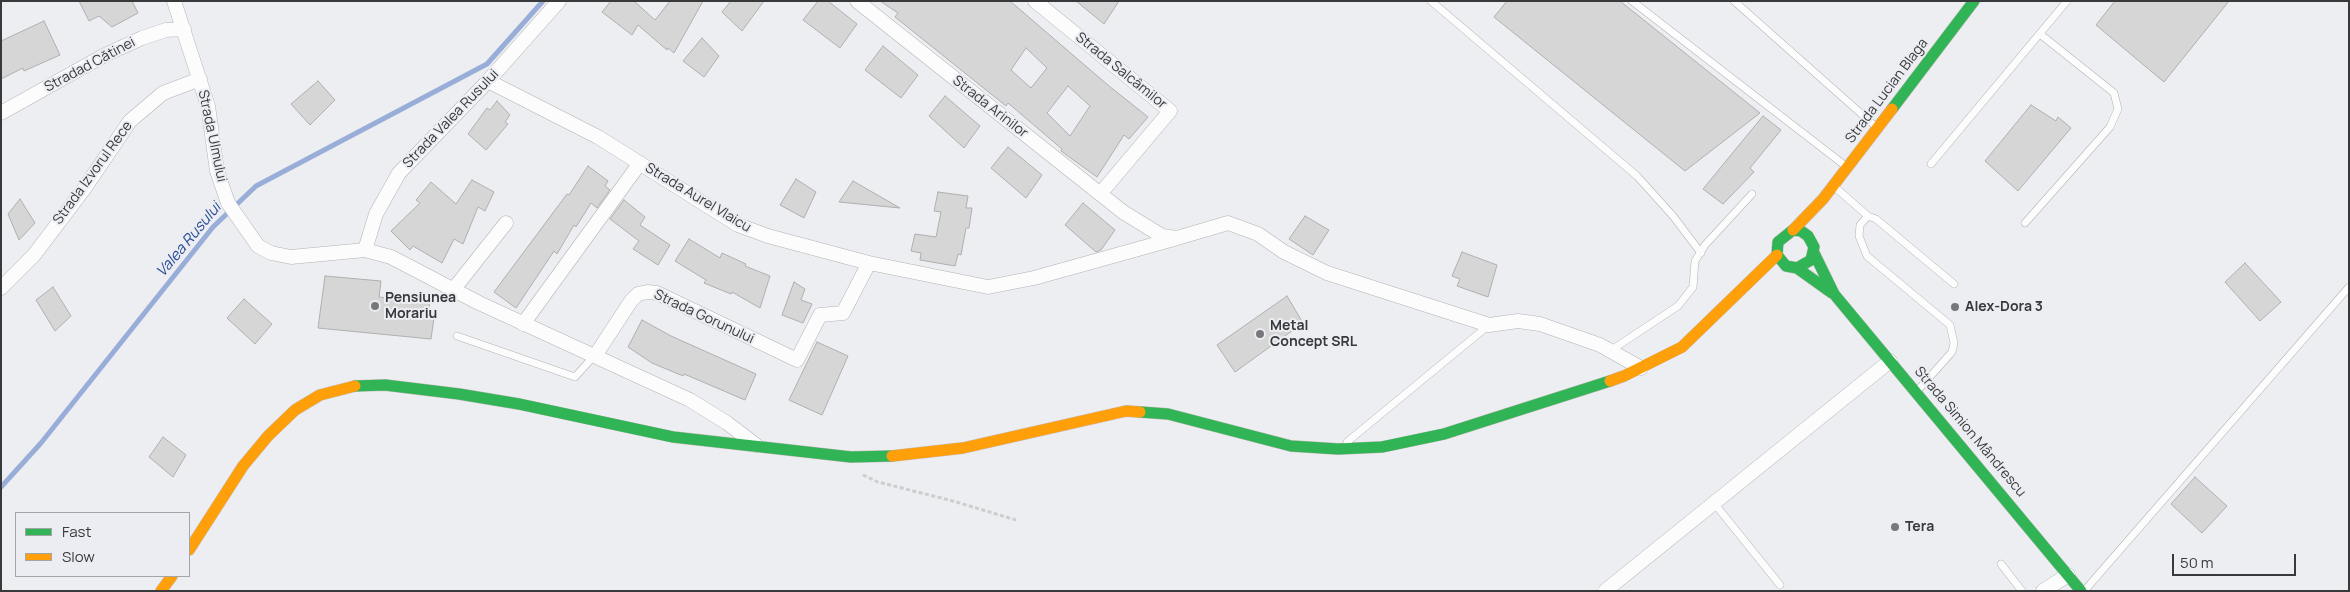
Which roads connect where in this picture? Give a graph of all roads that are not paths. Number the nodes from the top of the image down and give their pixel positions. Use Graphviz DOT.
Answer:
graph roads {
  1 [pos="174,1"];
  2 [pos="559,1"];
  3 [pos="857,1"];
  4 [pos="1035,1"];
  5 [pos="1431,1"];
  6 [pos="1632,1"];
  7 [pos="1734,1"];
  8 [pos="1974,1"];
  9 [pos="2067,1"];
  10 [pos="184,29"];
  11 [pos="2040,34"];
  12 [pos="200,78"];
  13 [pos="488,81"];
  14 [pos="1,113"];
  15 [pos="1878,128"];
  16 [pos="640,163"];
  17 [pos="1931,164"];
  18 [pos="1848,167"];
  19 [pos="1834,186"];
  20 [pos="1100,194"];
  21 [pos="1752,194"];
  22 [pos="1824,198"];
  23 [pos="1868,216"];
  24 [pos="506,223"];
  25 [pos="2025,223"];
  26 [pos="1793,230"];
  27 [pos="1808,236"];
  28 [pos="1177,238"];
  29 [pos="365,250"];
  30 [pos="1814,252"];
  31 [pos="1700,253"];
  32 [pos="1777,255"];
  33 [pos="869,263"];
  34 [pos="1791,267"];
  35 [pos="1756,276"];
  36 [pos="1954,284"];
  37 [pos="2349,287"];
  38 [pos="1,288"];
  39 [pos="453,290"];
  40 [pos="1834,294"];
  41 [pos="523,324"];
  42 [pos="1489,325"];
  43 [pos="458,336"];
  44 [pos="1610,350"];
  45 [pos="594,356"];
  46 [pos="1890,361"];
  47 [pos="1641,368"];
  48 [pos="1916,392"];
  49 [pos="758,447"];
  50 [pos="1338,450"];
  51 [pos="1714,503"];
  52 [pos="190,548"];
  53 [pos="2001,564"];
  54 [pos="2068,575"];
  55 [pos="171,577"];
  56 [pos="1780,585"];
  57 [pos="162,591"];
  58 [pos="1605,591"];
  59 [pos="2022,591"];
  60 [pos="2042,591"];
  61 [pos="2081,591"];
  62 [pos="2085,591"];
  1 -- 10 [label="street, Strada Ulmului"];
  2 -- 13 [label="street, Strada Valea Rusului"];
  3 -- 20 [label="street, Strada Arinilor"];
  4 -- 20 [label="street, Strada Salcâmilor"];
  5 -- 31 [label="lane"];
  6 -- 18 [label="lane"];
  7 -- 15 [label="lane"];
  8 -- 15 [label="main road, Strada Lucian Blaga"];
  9 -- 11 [label="lane"];
  10 -- 12 [label="street, Strada Ulmului"];
  10 -- 14 [label="street, Stradad Cătinei"];
  11 -- 17 [label="lane"];
  11 -- 25 [label="lane"];
  12 -- 29 [label="street, Strada Ulmului"];
  12 -- 38 [label="street, Strada Izvorul Rece"];
  13 -- 16 [label="street, Strada Aurel Vlaicu"];
  13 -- 29 [label="street, Strada Valea Rusului"];
  15 -- 18 [label="main road, Strada Lucian Blaga"];
  16 -- 33 [label="street, Strada Aurel Vlaicu"];
  16 -- 41 [label="street"];
  18 -- 19 [label="main road, Strada Lucian Blaga"];
  19 -- 22 [label="main road, Strada Lucian Blaga"];
  19 -- 23 [label="lane"];
  20 -- 28 [label="street, Strada Arinilor"];
  21 -- 31 [label="lane"];
  22 -- 26 [label="main road, Strada Lucian Blaga"];
  22 -- 27 [label="main road, Strada Lucian Blaga"];
  23 -- 36 [label="lane"];
  23 -- 48 [label="lane"];
  24 -- 39 [label="street"];
  26 -- 27 [label="main road"];
  26 -- 32 [label="main road"];
  27 -- 30 [label="main road"];
  28 -- 33 [label="street, Strada Aurel Vlaicu"];
  28 -- 42 [label="street, Strada Aurel Vlaicu"];
  29 -- 39 [label="street"];
  30 -- 34 [label="main road"];
  30 -- 40 [label="main road, Strada Simion Mândrescu"];
  31 -- 44 [label="lane"];
  32 -- 34 [label="main road"];
  32 -- 35 [label="main road"];
  33 -- 45 [label="street, Strada Gorunului"];
  34 -- 35 [label="main road"];
  34 -- 40 [label="main road, Strada Simion Mândrescu"];
  35 -- 47 [label="main road"];
  37 -- 62 [label="lane"];
  39 -- 41 [label="street"];
  40 -- 46 [label="main road, Strada Simion Mândrescu"];
  41 -- 45 [label="street"];
  42 -- 44 [label="street"];
  42 -- 50 [label="lane"];
  43 -- 45 [label="lane"];
  44 -- 47 [label="street"];
  45 -- 49 [label="street"];
  46 -- 48 [label="main road, Strada Simion Mândrescu"];
  46 -- 51 [label="street"];
  47 -- 50 [label="main road"];
  48 -- 54 [label="main road, Strada Simion Mândrescu"];
  49 -- 50 [label="main road"];
  49 -- 52 [label="main road"];
  51 -- 56 [label="lane"];
  51 -- 58 [label="street"];
  53 -- 59 [label="lane"];
  54 -- 60 [label="street"];
  54 -- 61 [label="main road, Strada Simion Mândrescu"];
  55 -- 57 [label="main road"];
}
